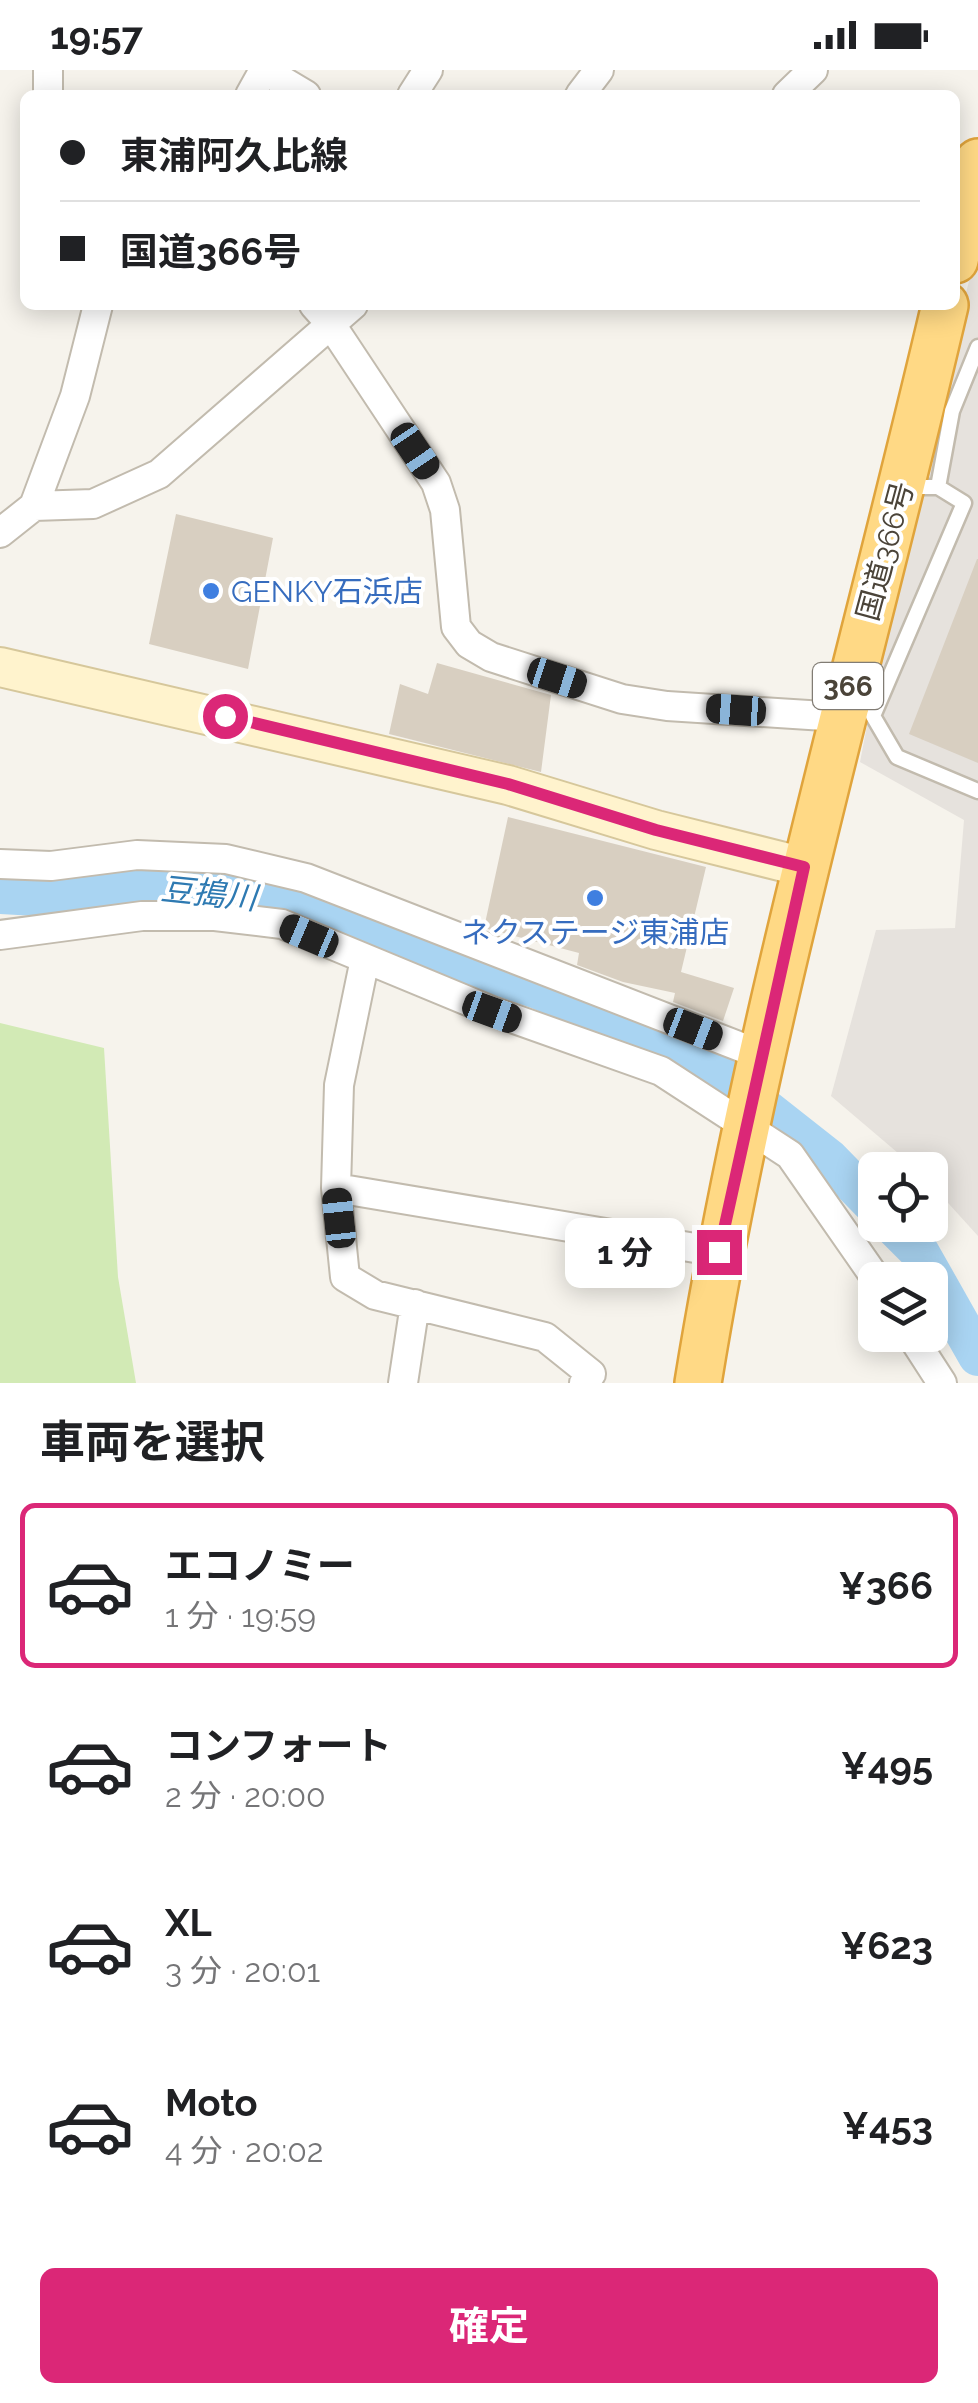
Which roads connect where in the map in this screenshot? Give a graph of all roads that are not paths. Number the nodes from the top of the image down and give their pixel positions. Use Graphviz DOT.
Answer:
graph roads {
  1 [pos="264,70"];
  2 [pos="813,70"];
  3 [pos="298,90"];
  4 [pos="792,90"];
  5 [pos="978,162"];
  6 [pos="960,239"];
  7 [pos="97,310"];
  8 [pos="943,310"];
  9 [pos="322,314"];
  10 [pos="978,347"];
  11 [pos="920,487"];
  12 [pos="34,506"];
  13 [pos="0,533"];
  14 [pos="0,667"];
  15 [pos="840,716"];
  16 [pos="978,791"];
  17 [pos="0,864"];
  18 [pos="804,867"];
  19 [pos="0,935"];
  20 [pos="365,959"];
  21 [pos="762,1063"];
  22 [pos="747,1120"];
  23 [pos="336,1188"];
  24 [pos="719,1252"];
  25 [pos="864,1262"];
  26 [pos="415,1304"];
  27 [pos="923,1352"];
  28 [pos="403,1383"];
  29 [pos="584,1383"];
  30 [pos="698,1383"];
  31 [pos="942,1383"];
  1 -- 3 [label="street"];
  2 -- 4 [label="street"];
  5 -- 6 [label="highway"];
  7 -- 12 [label="street"];
  8 -- 11 [label="highway, 国道366号 / 366"];
  9 -- 12 [label="street"];
  9 -- 15 [label="street"];
  10 -- 11 [label="lane"];
  11 -- 15 [label="highway, 国道366号 / 366"];
  11 -- 16 [label="lane"];
  12 -- 13 [label="street"];
  14 -- 18 [label="main road"];
  15 -- 18 [label="highway, 国道366号 / 366"];
  17 -- 21 [label="street"];
  18 -- 21 [label="highway, 国道366号 / 366"];
  19 -- 20 [label="street"];
  20 -- 22 [label="street"];
  20 -- 23 [label="street"];
  21 -- 22 [label="highway, 国道366号 / 366"];
  22 -- 24 [label="highway, 国道366号 / 366"];
  22 -- 25 [label="street"];
  23 -- 24 [label="street"];
  23 -- 26 [label="street"];
  24 -- 30 [label="highway, 国道366号 / 366"];
  26 -- 28 [label="street"];
  26 -- 29 [label="street"];
  27 -- 31 [label="street"];
}
